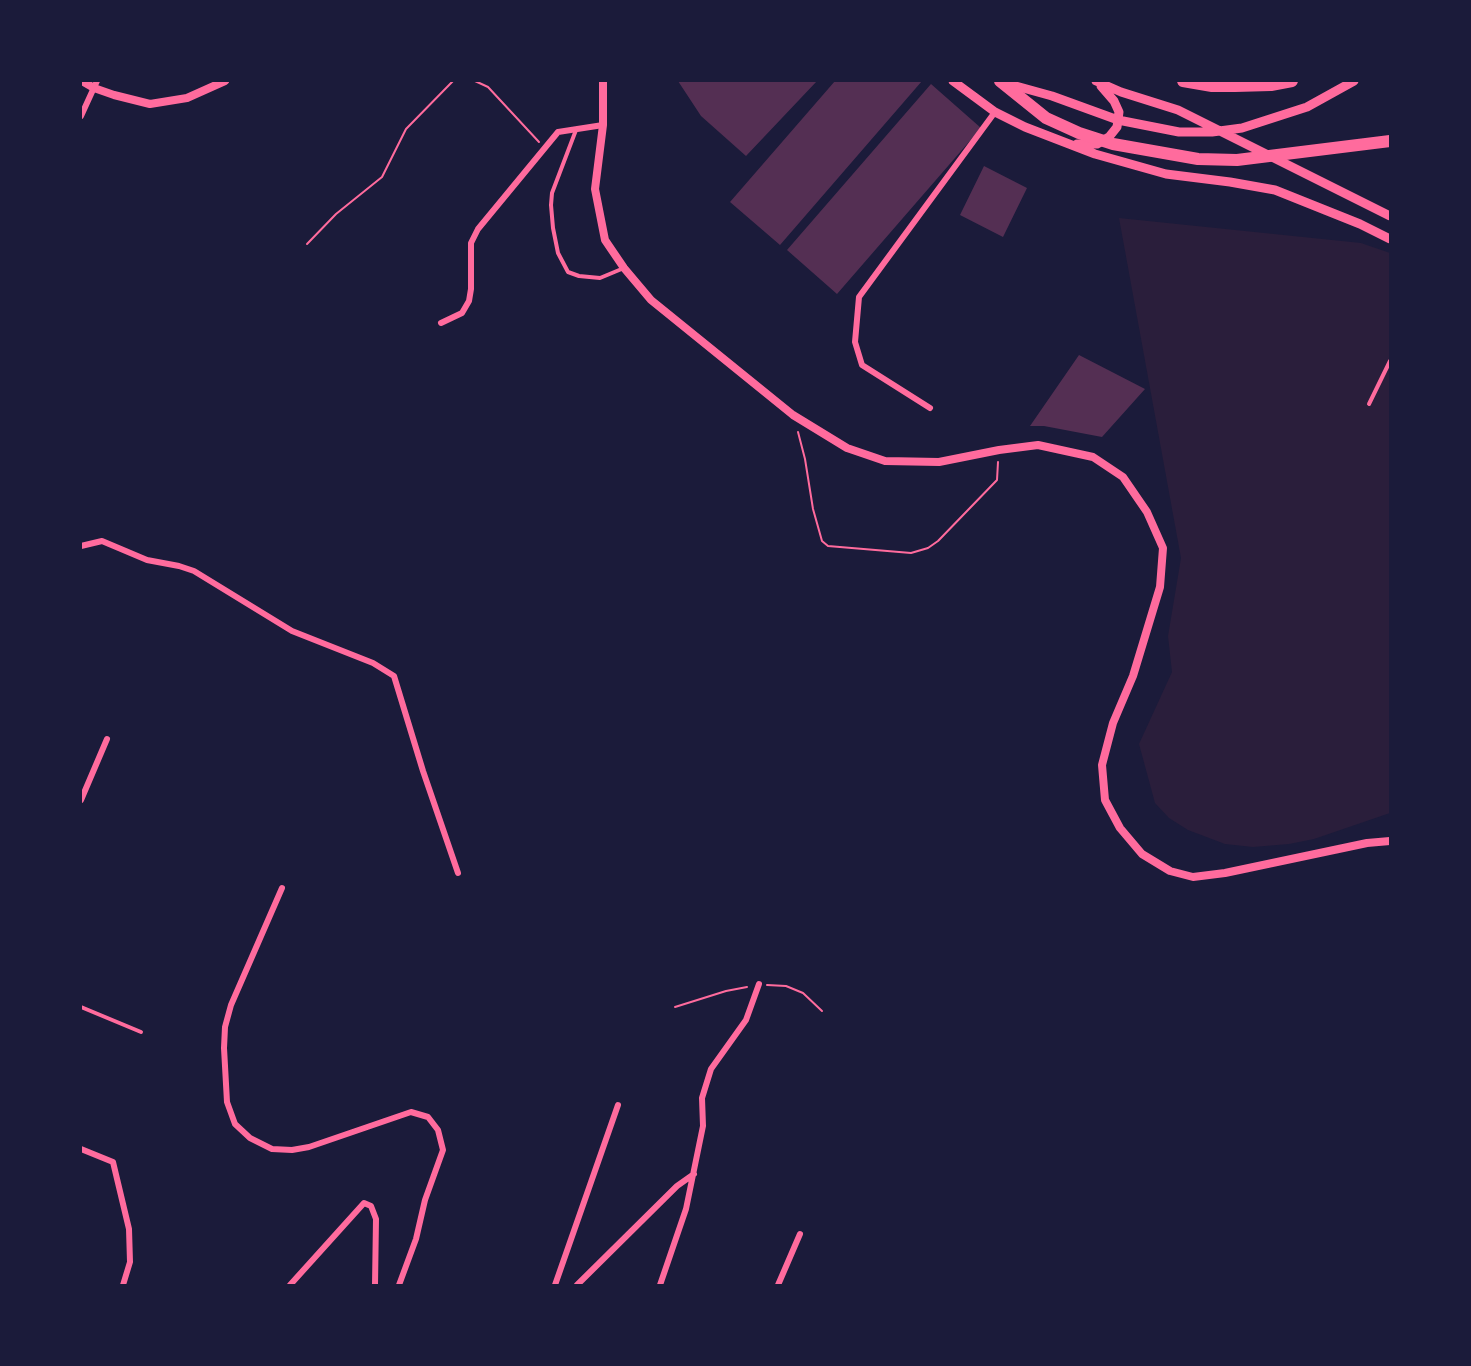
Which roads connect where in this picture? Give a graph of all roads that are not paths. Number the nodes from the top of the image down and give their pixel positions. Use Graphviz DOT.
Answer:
graph roads {
  1 [pos="82,81"];
  2 [pos="225,81"];
  3 [pos="603,81"];
  4 [pos="953,81"];
  5 [pos="1000,81"];
  6 [pos="1094,81"];
  7 [pos="1183,81"];
  8 [pos="1292,81"];
  9 [pos="1354,81"];
  10 [pos="95,85"];
  11 [pos="995,112"];
  12 [pos="81,117"];
  13 [pos="603,125"];
  14 [pos="576,129"];
  15 [pos="1390,141"];
  16 [pos="1062,142"];
  17 [pos="1390,216"];
  18 [pos="1390,239"];
  19 [pos="624,268"];
  20 [pos="441,323"];
  21 [pos="1390,361"];
  22 [pos="1369,404"];
  23 [pos="930,408"];
  24 [pos="81,546"];
  25 [pos="107,739"];
  26 [pos="81,800"];
  27 [pos="1390,840"];
  28 [pos="458,873"];
  29 [pos="282,888"];
  30 [pos="759,984"];
  31 [pos="81,1007"];
  32 [pos="141,1032"];
  33 [pos="618,1105"];
  34 [pos="81,1149"];
  35 [pos="694,1174"];
  36 [pos="800,1234"];
  37 [pos="123,1285"];
  38 [pos="290,1285"];
  39 [pos="375,1285"];
  40 [pos="399,1285"];
  41 [pos="555,1285"];
  42 [pos="577,1285"];
  43 [pos="660,1285"];
  44 [pos="778,1285"];
  1 -- 10 [label="street"];
  2 -- 10 [label="street"];
  3 -- 13 [label="street"];
  4 -- 11 [label="main road"];
  5 -- 9 [label="main road"];
  5 -- 15 [label="highway"];
  6 -- 16 [label="main road"];
  6 -- 17 [label="main road"];
  7 -- 8 [label="highway"];
  10 -- 12 [label="street"];
  11 -- 16 [label="main road"];
  11 -- 23 [label="street"];
  13 -- 14 [label="street"];
  13 -- 19 [label="street"];
  14 -- 19 [label="lane"];
  14 -- 20 [label="street"];
  16 -- 18 [label="main road"];
  19 -- 27 [label="street"];
  21 -- 22 [label="lane"];
  24 -- 28 [label="street"];
  25 -- 26 [label="street"];
  29 -- 40 [label="street"];
  30 -- 35 [label="street"];
  31 -- 32 [label="lane"];
  33 -- 41 [label="street"];
  34 -- 37 [label="street"];
  35 -- 42 [label="street"];
  35 -- 43 [label="street"];
  36 -- 44 [label="street"];
  38 -- 39 [label="street"];
}
